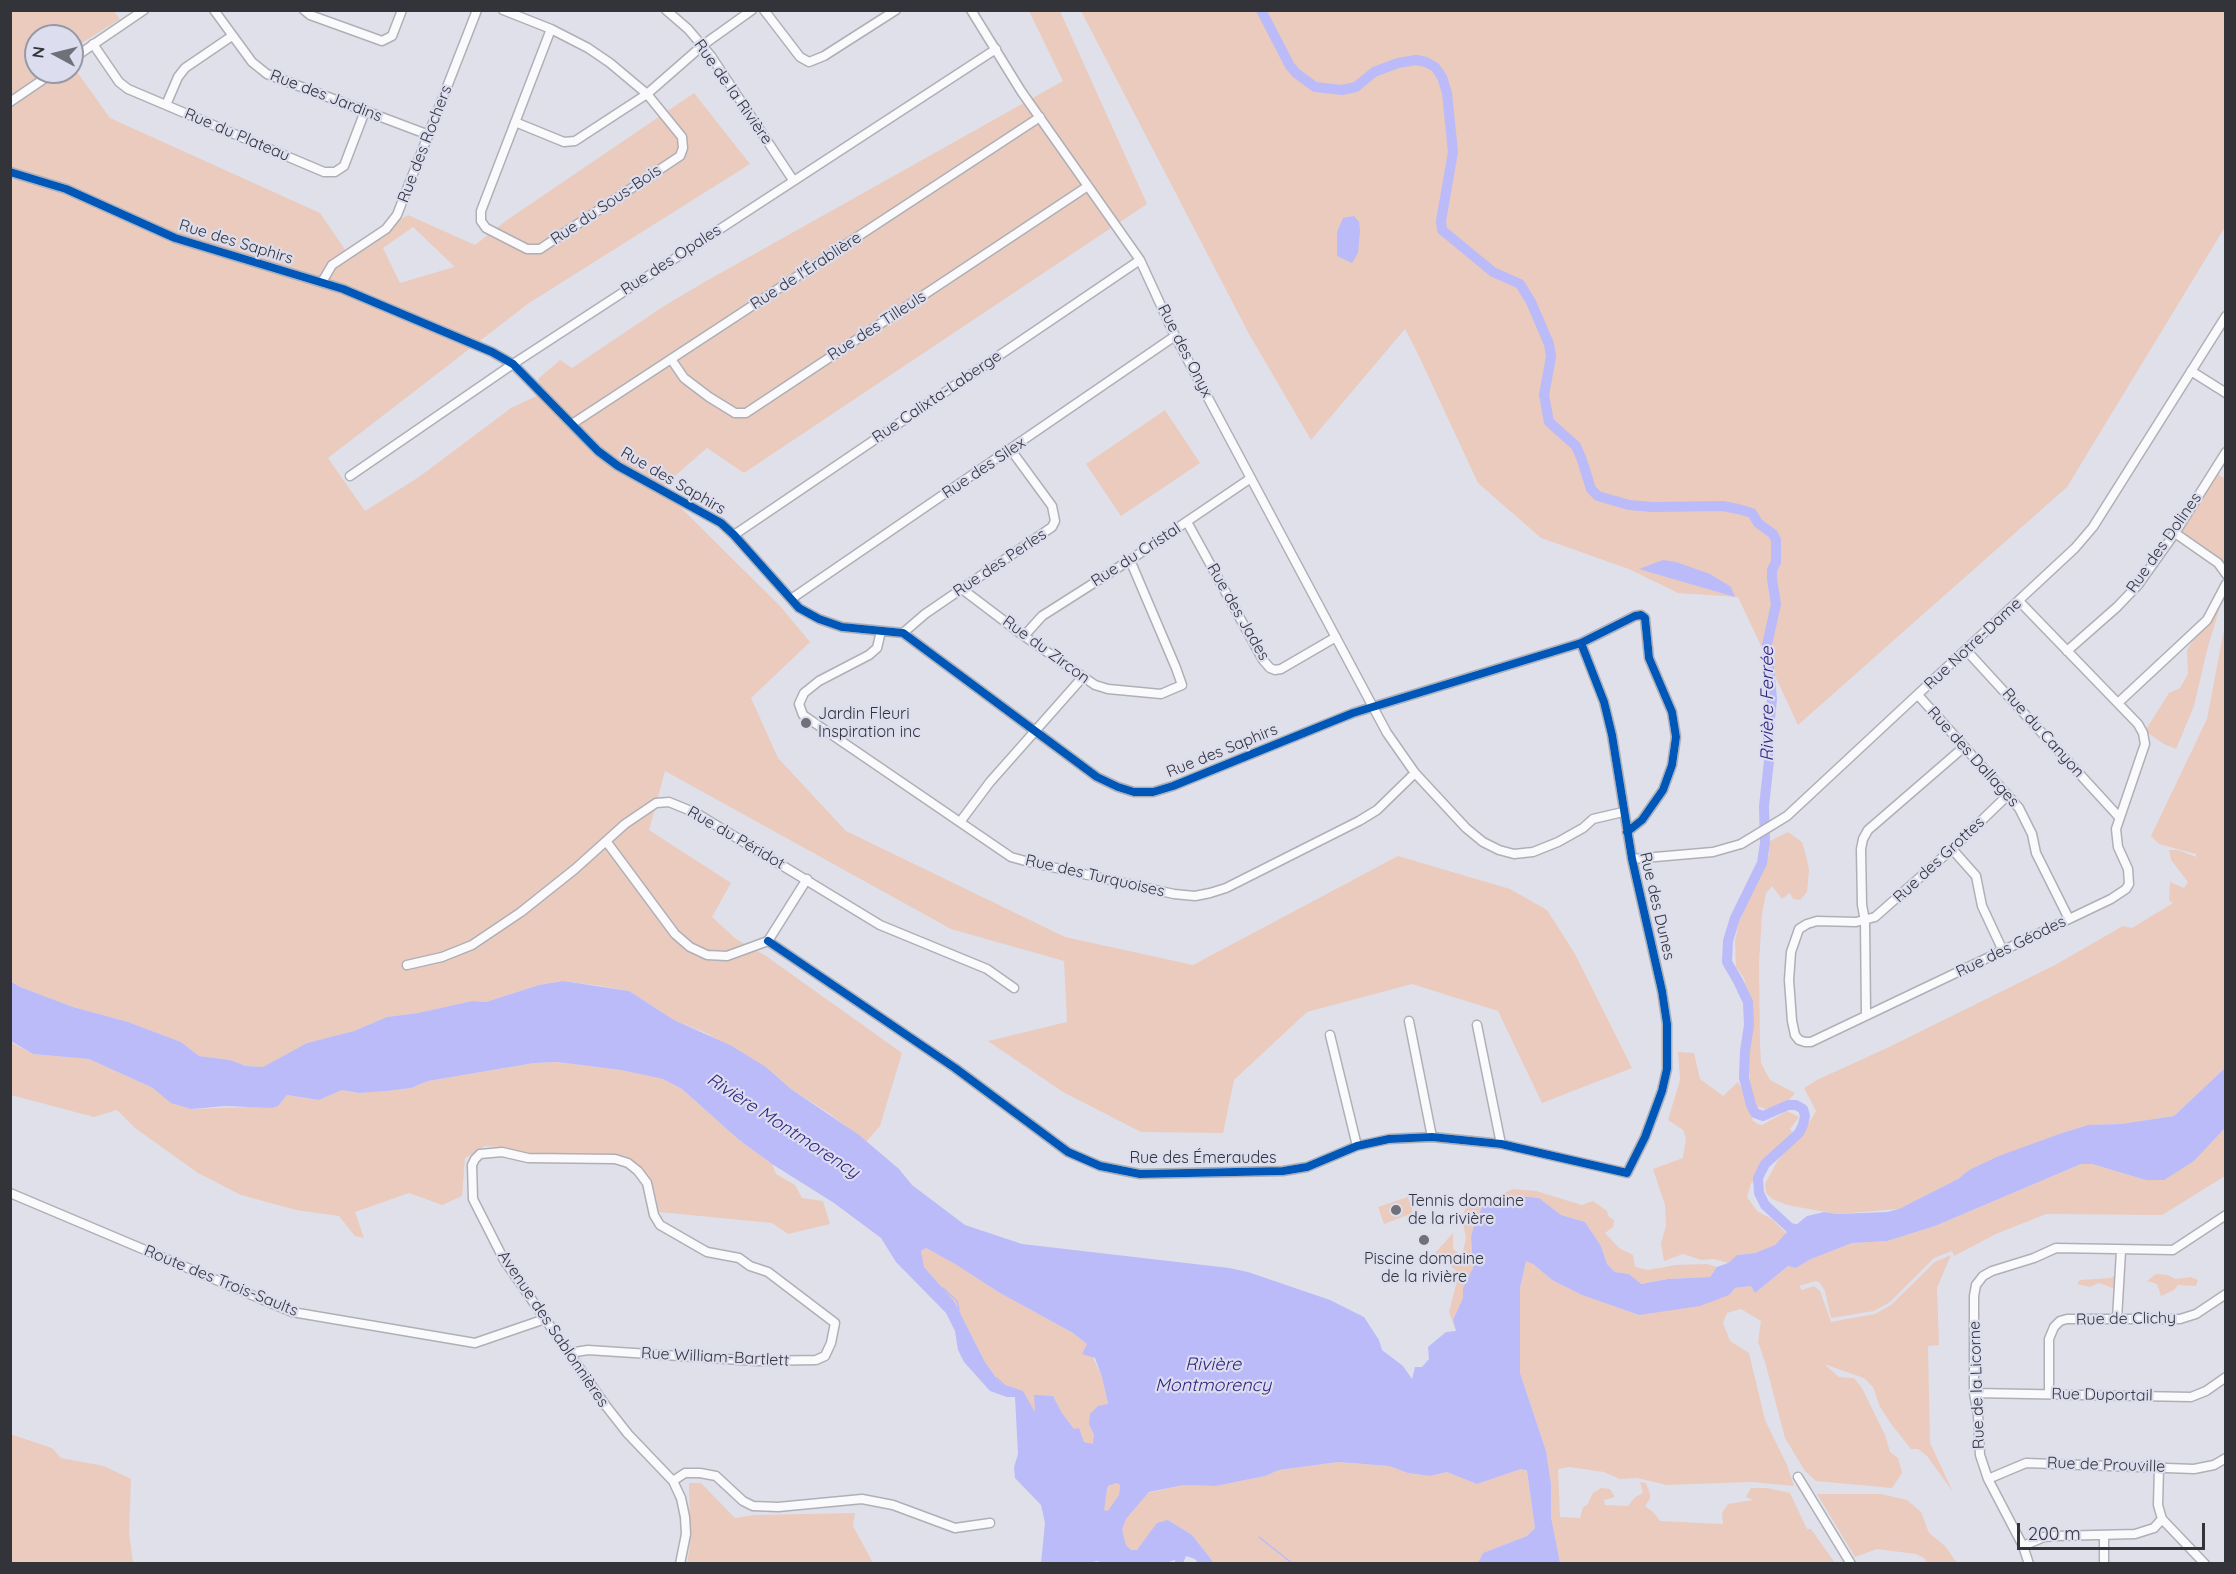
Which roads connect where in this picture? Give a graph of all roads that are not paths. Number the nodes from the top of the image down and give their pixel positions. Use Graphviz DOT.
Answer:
graph roads {
  1 [pos="144,10"];
  2 [pos="214,10"];
  3 [pos="304,10"];
  4 [pos="402,10"];
  5 [pos="477,10"];
  6 [pos="503,10"];
  7 [pos="666,10"];
  8 [pos="752,10"];
  9 [pos="764,10"];
  10 [pos="896,10"];
  11 [pos="972,10"];
  12 [pos="551,29"];
  13 [pos="232,36"];
  14 [pos="93,44"];
  15 [pos="703,45"];
  16 [pos="996,49"];
  17 [pos="84,50"];
  18 [pos="36,84"];
  19 [pos="647,94"];
  20 [pos="10,102"];
  21 [pos="166,105"];
  22 [pos="365,111"];
  23 [pos="1040,117"];
  24 [pos="514,122"];
  25 [pos="429,135"];
  26 [pos="10,172"];
  27 [pos="794,180"];
  28 [pos="1088,186"];
  29 [pos="1140,260"];
  30 [pos="322,282"];
  31 [pos="2226,316"];
  32 [pos="1175,336"];
  33 [pos="671,359"];
  34 [pos="513,364"];
  35 [pos="2191,371"];
  36 [pos="2226,393"];
  37 [pos="572,424"];
  38 [pos="1011,450"];
  39 [pos="2226,452"];
  40 [pos="350,476"];
  41 [pos="1251,478"];
  42 [pos="1187,522"];
  43 [pos="2175,533"];
  44 [pos="734,534"];
  45 [pos="1130,560"];
  46 [pos="2226,574"];
  47 [pos="2226,584"];
  48 [pos="962,588"];
  49 [pos="791,599"];
  50 [pos="2019,601"];
  51 [pos="881,631"];
  52 [pos="903,633"];
  53 [pos="1024,636"];
  54 [pos="1335,637"];
  55 [pos="1581,643"];
  56 [pos="1966,650"];
  57 [pos="2067,651"];
  58 [pos="1082,678"];
  59 [pos="1918,695"];
  60 [pos="2118,702"];
  61 [pos="1373,707"];
  62 [pos="1035,731"];
  63 [pos="1964,747"];
  64 [pos="1415,773"];
  65 [pos="2008,795"];
  66 [pos="1623,812"];
  67 [pos="2119,817"];
  68 [pos="960,822"];
  69 [pos="1627,832"];
  70 [pos="606,842"];
  71 [pos="1952,849"];
  72 [pos="1632,859"];
  73 [pos="807,879"];
  74 [pos="2068,919"];
  75 [pos="1865,921"];
  76 [pos="768,941"];
  77 [pos="2003,951"];
  78 [pos="407,964"];
  79 [pos="1014,988"];
  80 [pos="1866,1015"];
  81 [pos="1409,1021"];
  82 [pos="1477,1024"];
  83 [pos="1330,1035"];
  84 [pos="1432,1137"];
  85 [pos="1501,1144"];
  86 [pos="1357,1146"];
  87 [pos="1627,1173"];
  88 [pos="10,1193"];
  89 [pos="2226,1215"];
  90 [pos="2121,1251"];
  91 [pos="2226,1294"];
  92 [pos="2117,1319"];
  93 [pos="545,1320"];
  94 [pos="835,1323"];
  95 [pos="569,1353"];
  96 [pos="2226,1377"];
  97 [pos="1974,1393"];
  98 [pos="2049,1394"];
  99 [pos="2225,1459"];
  100 [pos="2159,1466"];
  101 [pos="1798,1477"];
  102 [pos="1988,1479"];
  103 [pos="673,1481"];
  104 [pos="2162,1519"];
  105 [pos="990,1523"];
  106 [pos="2104,1535"];
  107 [pos="2023,1546"];
  108 [pos="680,1563"];
  109 [pos="1851,1563"];
  110 [pos="2029,1563"];
  111 [pos="2104,1563"];
  112 [pos="2205,1563"];
  1 -- 14 [label="street"];
  2 -- 13 [label="street, Rue des Jardins"];
  3 -- 4 [label="street"];
  5 -- 25 [label="street, Rue des Rochers"];
  6 -- 12 [label="street, Rue du Sous-Bois"];
  7 -- 15 [label="street, Rue de la Rivière"];
  8 -- 15 [label="street"];
  9 -- 10 [label="street"];
  11 -- 16 [label="street, Rue des Onyx"];
  12 -- 19 [label="street, Rue du Sous-Bois"];
  12 -- 24 [label="street, Rue du Sous-Bois"];
  13 -- 21 [label="street"];
  13 -- 22 [label="street, Rue des Jardins"];
  14 -- 17 [label="street"];
  14 -- 21 [label="street, Rue du Plateau"];
  15 -- 19 [label="street"];
  15 -- 27 [label="street, Rue de la Rivière"];
  16 -- 23 [label="street, Rue des Onyx"];
  16 -- 27 [label="street, Rue des Opales"];
  18 -- 20 [label="street"];
  19 -- 24 [label="street"];
  19 -- 24 [label="street, Rue du Sous-Bois"];
  21 -- 22 [label="street, Rue du Plateau"];
  22 -- 25 [label="street, Rue des Jardins"];
  23 -- 28 [label="street, Rue des Onyx"];
  23 -- 33 [label="street, Rue de l'Érablière"];
  25 -- 30 [label="street, Rue des Rochers"];
  26 -- 30 [label="street, Rue des Saphirs"];
  27 -- 34 [label="street, Rue des Opales"];
  28 -- 29 [label="street, Rue des Onyx"];
  28 -- 33 [label="street, Rue des Tilleuls"];
  29 -- 32 [label="street, Rue des Onyx"];
  29 -- 44 [label="street, Rue Calixta-Laberge"];
  30 -- 34 [label="street, Rue des Saphirs"];
  31 -- 35 [label="street, Rue Notre-Dame"];
  32 -- 38 [label="street, Rue des Silex"];
  32 -- 41 [label="street, Rue des Onyx"];
  33 -- 37 [label="street, Rue de l'Érablière"];
  34 -- 37 [label="street, Rue des Saphirs"];
  34 -- 40 [label="street, Rue des Opales"];
  35 -- 36 [label="street"];
  35 -- 50 [label="street, Rue Notre-Dame"];
  37 -- 44 [label="street, Rue des Saphirs"];
  38 -- 48 [label="street, Rue des Perles"];
  38 -- 49 [label="street, Rue des Silex"];
  39 -- 43 [label="street, Rue des Dolines"];
  41 -- 42 [label="street, Rue du Cristal"];
  41 -- 54 [label="street, Rue des Onyx"];
  42 -- 45 [label="street, Rue du Cristal"];
  42 -- 54 [label="street, Rue des Jades"];
  43 -- 46 [label="street"];
  43 -- 57 [label="street, Rue des Dolines"];
  44 -- 49 [label="street, Rue des Saphirs"];
  45 -- 53 [label="street, Rue du Cristal"];
  45 -- 58 [label="street, Rue du Zircon"];
  47 -- 60 [label="street"];
  48 -- 52 [label="street, Rue des Perles"];
  48 -- 53 [label="street, Rue du Zircon"];
  49 -- 51 [label="street, Rue des Saphirs"];
  50 -- 56 [label="street, Rue Notre-Dame"];
  50 -- 57 [label="street, Rue des Géodes"];
  51 -- 52 [label="street, Rue des Saphirs"];
  51 -- 68 [label="street, Rue des Turquoises"];
  52 -- 62 [label="street, Rue des Saphirs"];
  53 -- 58 [label="street, Rue du Zircon"];
  54 -- 61 [label="street, Rue des Onyx"];
  55 -- 61 [label="street, Rue des Saphirs"];
  55 -- 66 [label="street, Rue des Dunes"];
  55 -- 69 [label="street, Rue des Saphirs"];
  56 -- 59 [label="street, Rue Notre-Dame"];
  56 -- 67 [label="street, Rue du Canyon"];
  57 -- 60 [label="street, Rue des Géodes"];
  58 -- 62 [label="street"];
  59 -- 63 [label="street, Rue des Dallages"];
  59 -- 72 [label="street, Rue Notre-Dame"];
  60 -- 67 [label="street, Rue des Géodes"];
  61 -- 62 [label="street, Rue des Saphirs"];
  61 -- 64 [label="street, Rue des Onyx"];
  62 -- 68 [label="street"];
  63 -- 65 [label="street, Rue des Dallages"];
  63 -- 75 [label="street"];
  64 -- 66 [label="street, Rue des Onyx"];
  64 -- 68 [label="street, Rue des Turquoises"];
  65 -- 71 [label="street, Rue des Grottes"];
  65 -- 74 [label="street, Rue des Dallages"];
  66 -- 69 [label="street, Rue des Dunes"];
  67 -- 74 [label="street, Rue des Géodes"];
  69 -- 72 [label="street, Rue des Dunes"];
  70 -- 73 [label="street, Rue du Péridot"];
  70 -- 76 [label="street"];
  70 -- 78 [label="street, Rue du Péridot"];
  71 -- 75 [label="street, Rue des Grottes"];
  71 -- 77 [label="street"];
  72 -- 87 [label="street, Rue des Dunes"];
  73 -- 76 [label="street"];
  73 -- 79 [label="street, Rue du Péridot"];
  74 -- 77 [label="street, Rue des Géodes"];
  75 -- 80 [label="street"];
  75 -- 80 [label="street, Rue des Géodes"];
  76 -- 86 [label="street, Rue des Émeraudes"];
  77 -- 80 [label="street, Rue des Géodes"];
  81 -- 84 [label="street"];
  82 -- 85 [label="street"];
  83 -- 86 [label="street"];
  84 -- 85 [label="street, Rue des Émeraudes"];
  84 -- 86 [label="street, Rue des Émeraudes"];
  85 -- 87 [label="street, Rue des Émeraudes"];
  88 -- 93 [label="street, Route des Trois-Saults"];
  89 -- 90 [label="street, Rue de la Licorne"];
  90 -- 92 [label="street"];
  90 -- 97 [label="street, Rue de la Licorne"];
  91 -- 92 [label="street, Rue de Clichy"];
  92 -- 98 [label="street, Rue de Clichy"];
  93 -- 94 [label="street, Avenue des Sablonnières"];
  93 -- 95 [label="street, Avenue des Sablonnières"];
  94 -- 95 [label="street, Rue William-Bartlett"];
  95 -- 103 [label="street, Avenue des Sablonnières"];
  96 -- 98 [label="street, Rue Duportail"];
  97 -- 98 [label="street, Rue Duportail"];
  97 -- 102 [label="street, Rue de la Licorne"];
  99 -- 100 [label="street, Rue de Prouville"];
  100 -- 102 [label="street, Rue de Prouville"];
  100 -- 104 [label="street"];
  101 -- 109 [label="street"];
  102 -- 107 [label="street, Rue de la Licorne"];
  103 -- 105 [label="street"];
  103 -- 108 [label="street, Avenue des Sablonnières"];
  104 -- 106 [label="street"];
  104 -- 112 [label="street"];
  106 -- 107 [label="street"];
  106 -- 111 [label="street"];
  107 -- 110 [label="street, Rue de la Licorne"];
}
